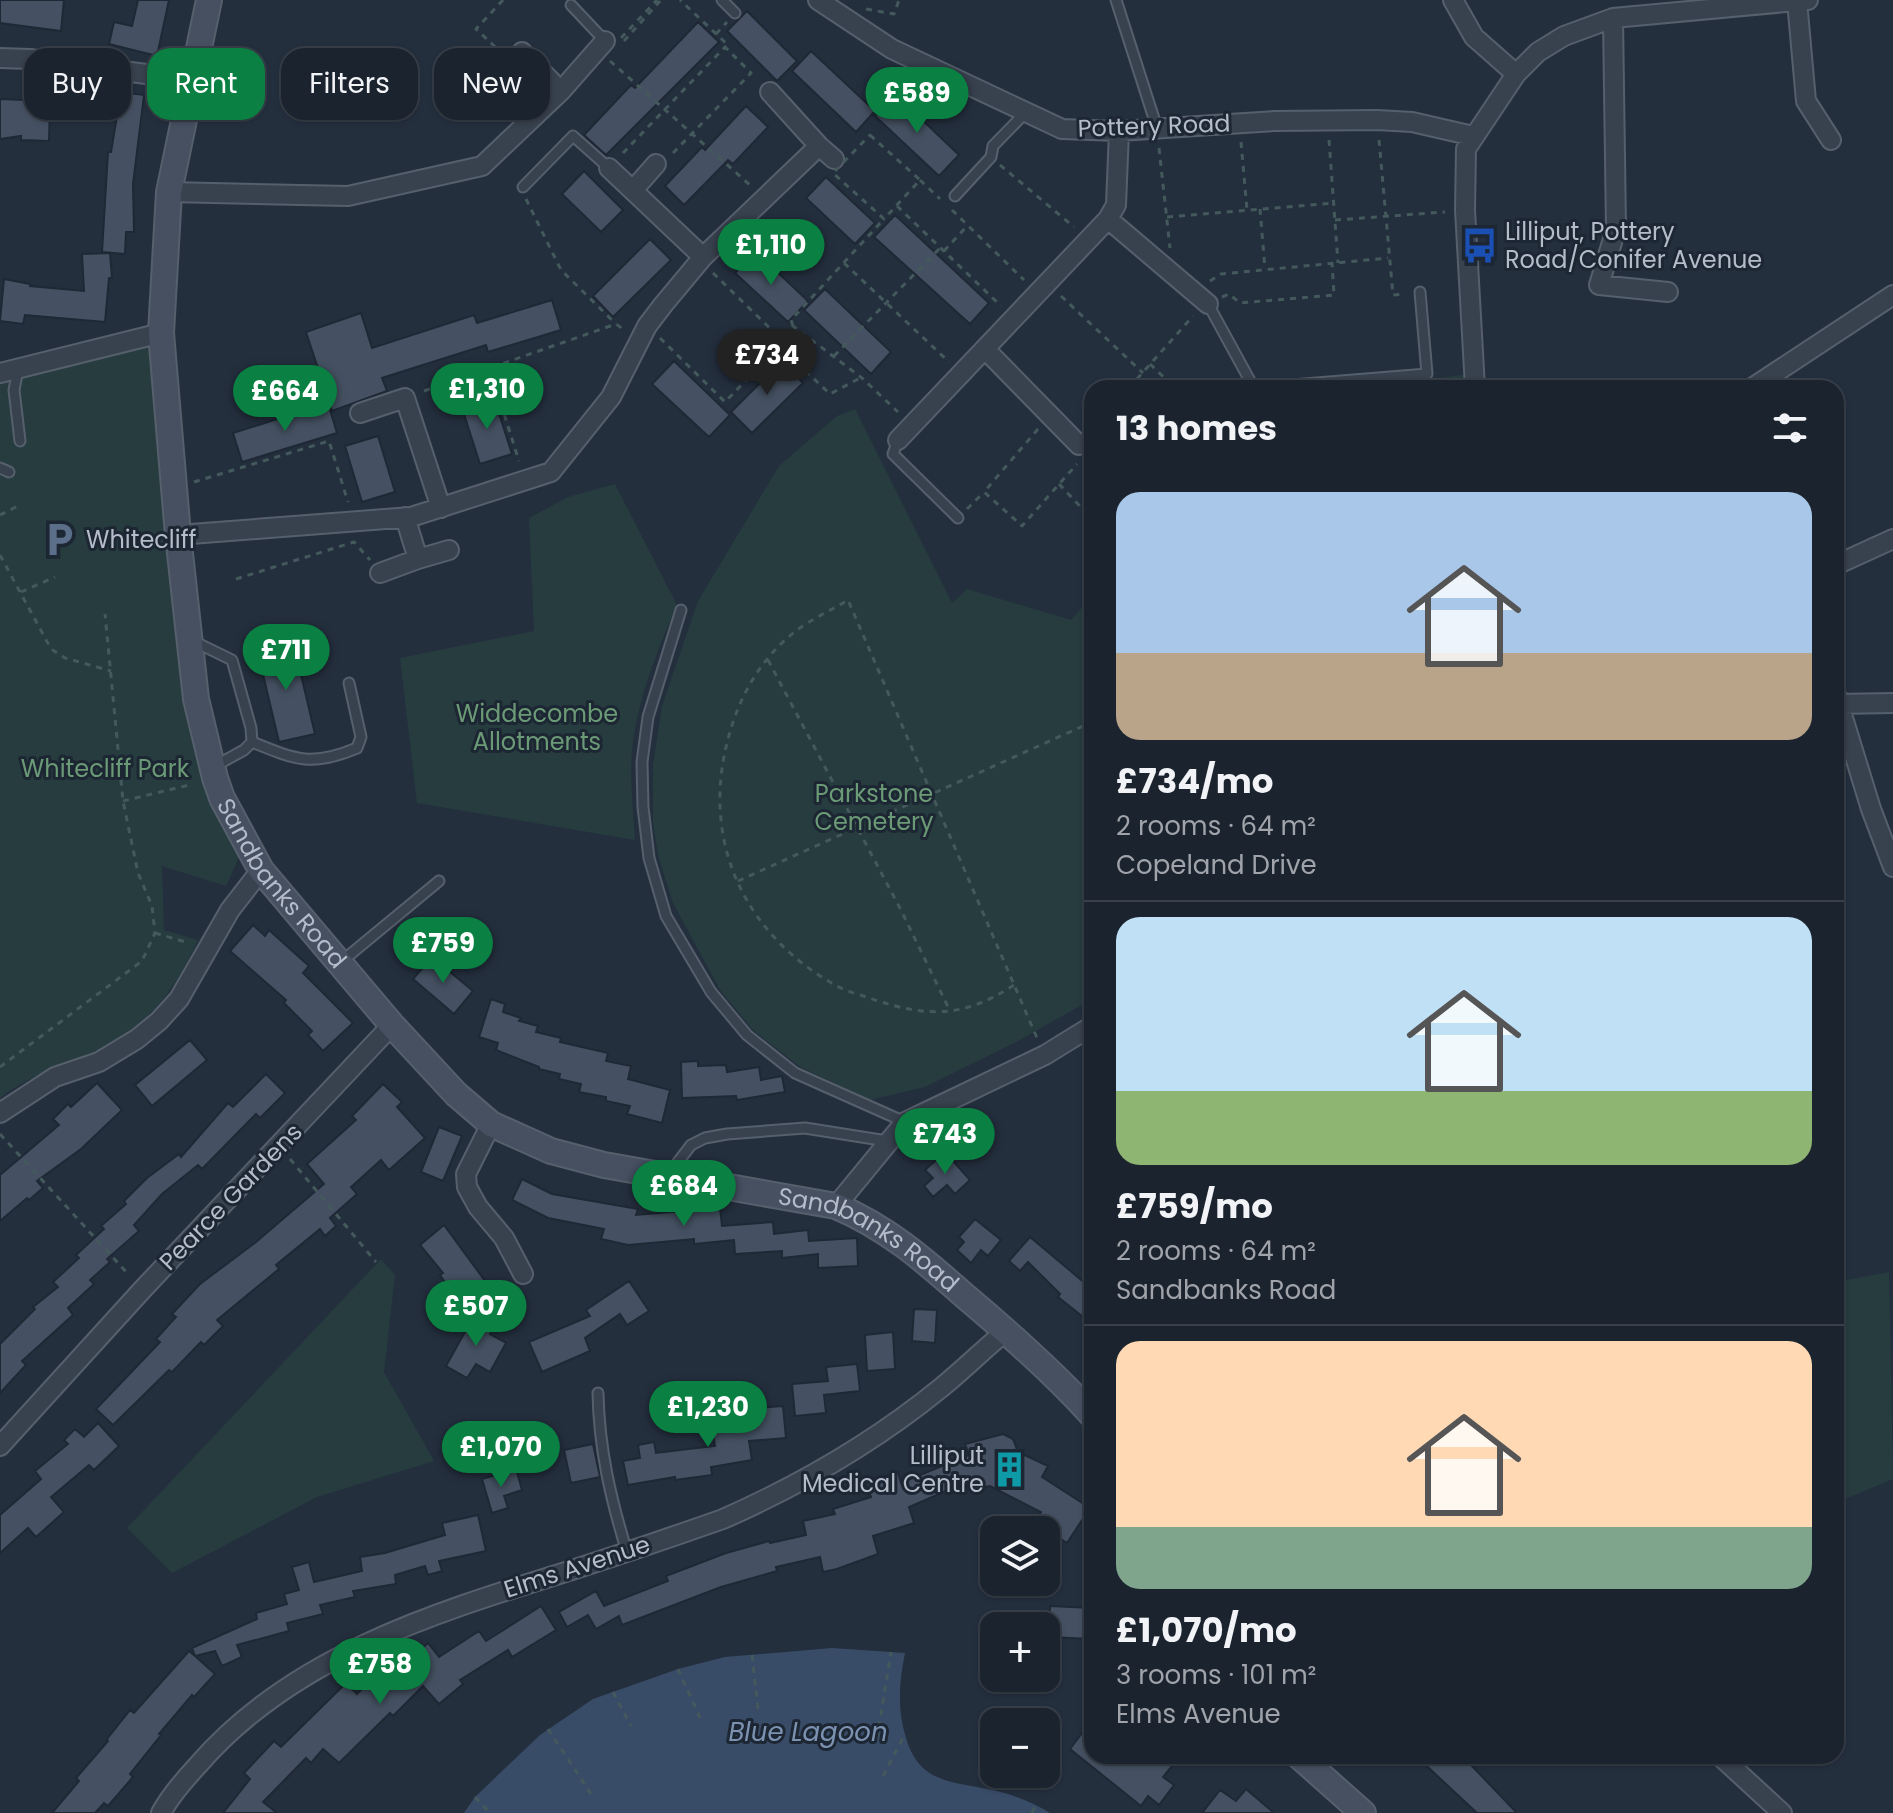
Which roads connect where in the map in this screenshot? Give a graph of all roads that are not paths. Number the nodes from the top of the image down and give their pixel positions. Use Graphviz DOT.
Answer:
graph roads {
  1 [pos="209,0"];
  2 [pos="722,0"];
  3 [pos="818,0"];
  4 [pos="1116,0"];
  5 [pos="1453,0"];
  6 [pos="1802,1"];
  7 [pos="571,5"];
  8 [pos="735,13"];
  9 [pos="1613,18"];
  10 [pos="199,48"];
  11 [pos="606,50"];
  12 [pos="0,58"];
  13 [pos="147,74"];
  14 [pos="1516,74"];
  15 [pos="550,80"];
  16 [pos="561,91"];
  17 [pos="770,92"];
  18 [pos="1026,112"];
  19 [pos="184,120"];
  20 [pos="1157,128"];
  21 [pos="1119,131"];
  22 [pos="1473,136"];
  23 [pos="1831,140"];
  24 [pos="819,146"];
  25 [pos="834,159"];
  26 [pos="656,164"];
  27 [pos="609,168"];
  28 [pos="523,187"];
  29 [pos="634,189"];
  30 [pos="169,192"];
  31 [pos="955,196"];
  32 [pos="1108,219"];
  33 [pos="702,259"];
  34 [pos="1420,292"];
  35 [pos="1668,292"];
  36 [pos="1893,295"];
  37 [pos="1202,298"];
  38 [pos="161,333"];
  39 [pos="985,349"];
  40 [pos="9,371"];
  41 [pos="1250,380"];
  42 [pos="1353,380"];
  43 [pos="1475,380"];
  44 [pos="1764,380"];
  45 [pos="360,413"];
  46 [pos="898,440"];
  47 [pos="20,441"];
  48 [pos="1079,445"];
  49 [pos="441,508"];
  50 [pos="405,517"];
  51 [pos="958,518"];
  52 [pos="178,535"];
  53 [pos="1893,539"];
  54 [pos="449,550"];
  55 [pos="418,559"];
  56 [pos="1844,561"];
  57 [pos="380,573"];
  58 [pos="681,610"];
  59 [pos="190,639"];
  60 [pos="349,683"];
  61 [pos="1844,701"];
  62 [pos="1893,703"];
  63 [pos="1844,723"];
  64 [pos="252,742"];
  65 [pos="214,773"];
  66 [pos="1893,867"];
  67 [pos="261,870"];
  68 [pos="439,881"];
  69 [pos="341,962"];
  70 [pos="392,1025"];
  71 [pos="1084,1031"];
  72 [pos="0,1113"];
  73 [pos="905,1122"];
  74 [pos="491,1124"];
  75 [pos="887,1141"];
  76 [pos="667,1176"];
  77 [pos="836,1206"];
  78 [pos="523,1274"];
  79 [pos="1006,1331"];
  80 [pos="598,1393"];
  81 [pos="1084,1406"];
  82 [pos="0,1446"];
  83 [pos="627,1552"];
  84 [pos="1308,1764"];
  85 [pos="1729,1764"];
  86 [pos="161,1813"];
  87 [pos="1363,1813"];
  88 [pos="1782,1813"];
  1 -- 10 [label="main road, Sandbanks Road"];
  2 -- 8 [label="lane"];
  3 -- 18 [label="street, Pottery Road"];
  4 -- 20 [label="lane"];
  5 -- 14 [label="street"];
  6 -- 9 [label="street"];
  6 -- 23 [label="street"];
  7 -- 11 [label="lane"];
  9 -- 14 [label="street"];
  9 -- 35 [label="street"];
  11 -- 16 [label="street"];
  12 -- 13 [label="street"];
  14 -- 22 [label="street"];
  15 -- 16 [label="street"];
  16 -- 30 [label="street"];
  17 -- 24 [label="street"];
  18 -- 21 [label="street, Pottery Road"];
  18 -- 31 [label="lane"];
  19 -- 30 [label="main road, Sandbanks Road"];
  20 -- 21 [label="street, Pottery Road"];
  20 -- 22 [label="street, Pottery Road"];
  21 -- 32 [label="street"];
  22 -- 43 [label="street"];
  24 -- 25 [label="street"];
  24 -- 33 [label="street"];
  26 -- 29 [label="street"];
  27 -- 28 [label="lane"];
  27 -- 29 [label="street"];
  29 -- 33 [label="street"];
  30 -- 38 [label="main road, Sandbanks Road"];
  32 -- 37 [label="street"];
  32 -- 39 [label="street"];
  33 -- 49 [label="street"];
  34 -- 42 [label="lane"];
  36 -- 44 [label="street"];
  37 -- 41 [label="lane"];
  38 -- 40 [label="street"];
  38 -- 52 [label="main road, Sandbanks Road"];
  39 -- 46 [label="street"];
  39 -- 48 [label="street"];
  40 -- 47 [label="lane"];
  45 -- 49 [label="street"];
  46 -- 51 [label="lane"];
  49 -- 50 [label="street"];
  50 -- 52 [label="street"];
  50 -- 55 [label="street"];
  52 -- 59 [label="main road, Sandbanks Road"];
  53 -- 56 [label="street"];
  54 -- 55 [label="street"];
  55 -- 57 [label="street"];
  58 -- 73 [label="lane"];
  59 -- 64 [label="lane"];
  59 -- 65 [label="main road, Sandbanks Road"];
  60 -- 64 [label="lane"];
  61 -- 62 [label="street"];
  63 -- 66 [label="street"];
  64 -- 65 [label="lane"];
  65 -- 67 [label="main road, Sandbanks Road"];
  67 -- 69 [label="main road, Sandbanks Road"];
  67 -- 72 [label="street"];
  68 -- 69 [label="lane"];
  69 -- 70 [label="main road, Sandbanks Road"];
  70 -- 74 [label="main road, Sandbanks Road"];
  70 -- 82 [label="street, Pearce Gardens"];
  71 -- 73 [label="street"];
  73 -- 75 [label="street"];
  74 -- 76 [label="main road, Sandbanks Road"];
  74 -- 78 [label="street"];
  75 -- 76 [label="lane"];
  75 -- 77 [label="street"];
  76 -- 77 [label="main road, Sandbanks Road"];
  77 -- 79 [label="main road, Sandbanks Road"];
  79 -- 81 [label="main road, Sandbanks Road"];
  79 -- 83 [label="street, Elms Avenue"];
  80 -- 83 [label="lane"];
  83 -- 86 [label="street, Elms Avenue"];
  84 -- 87 [label="main road"];
  85 -- 88 [label="street"];
}
